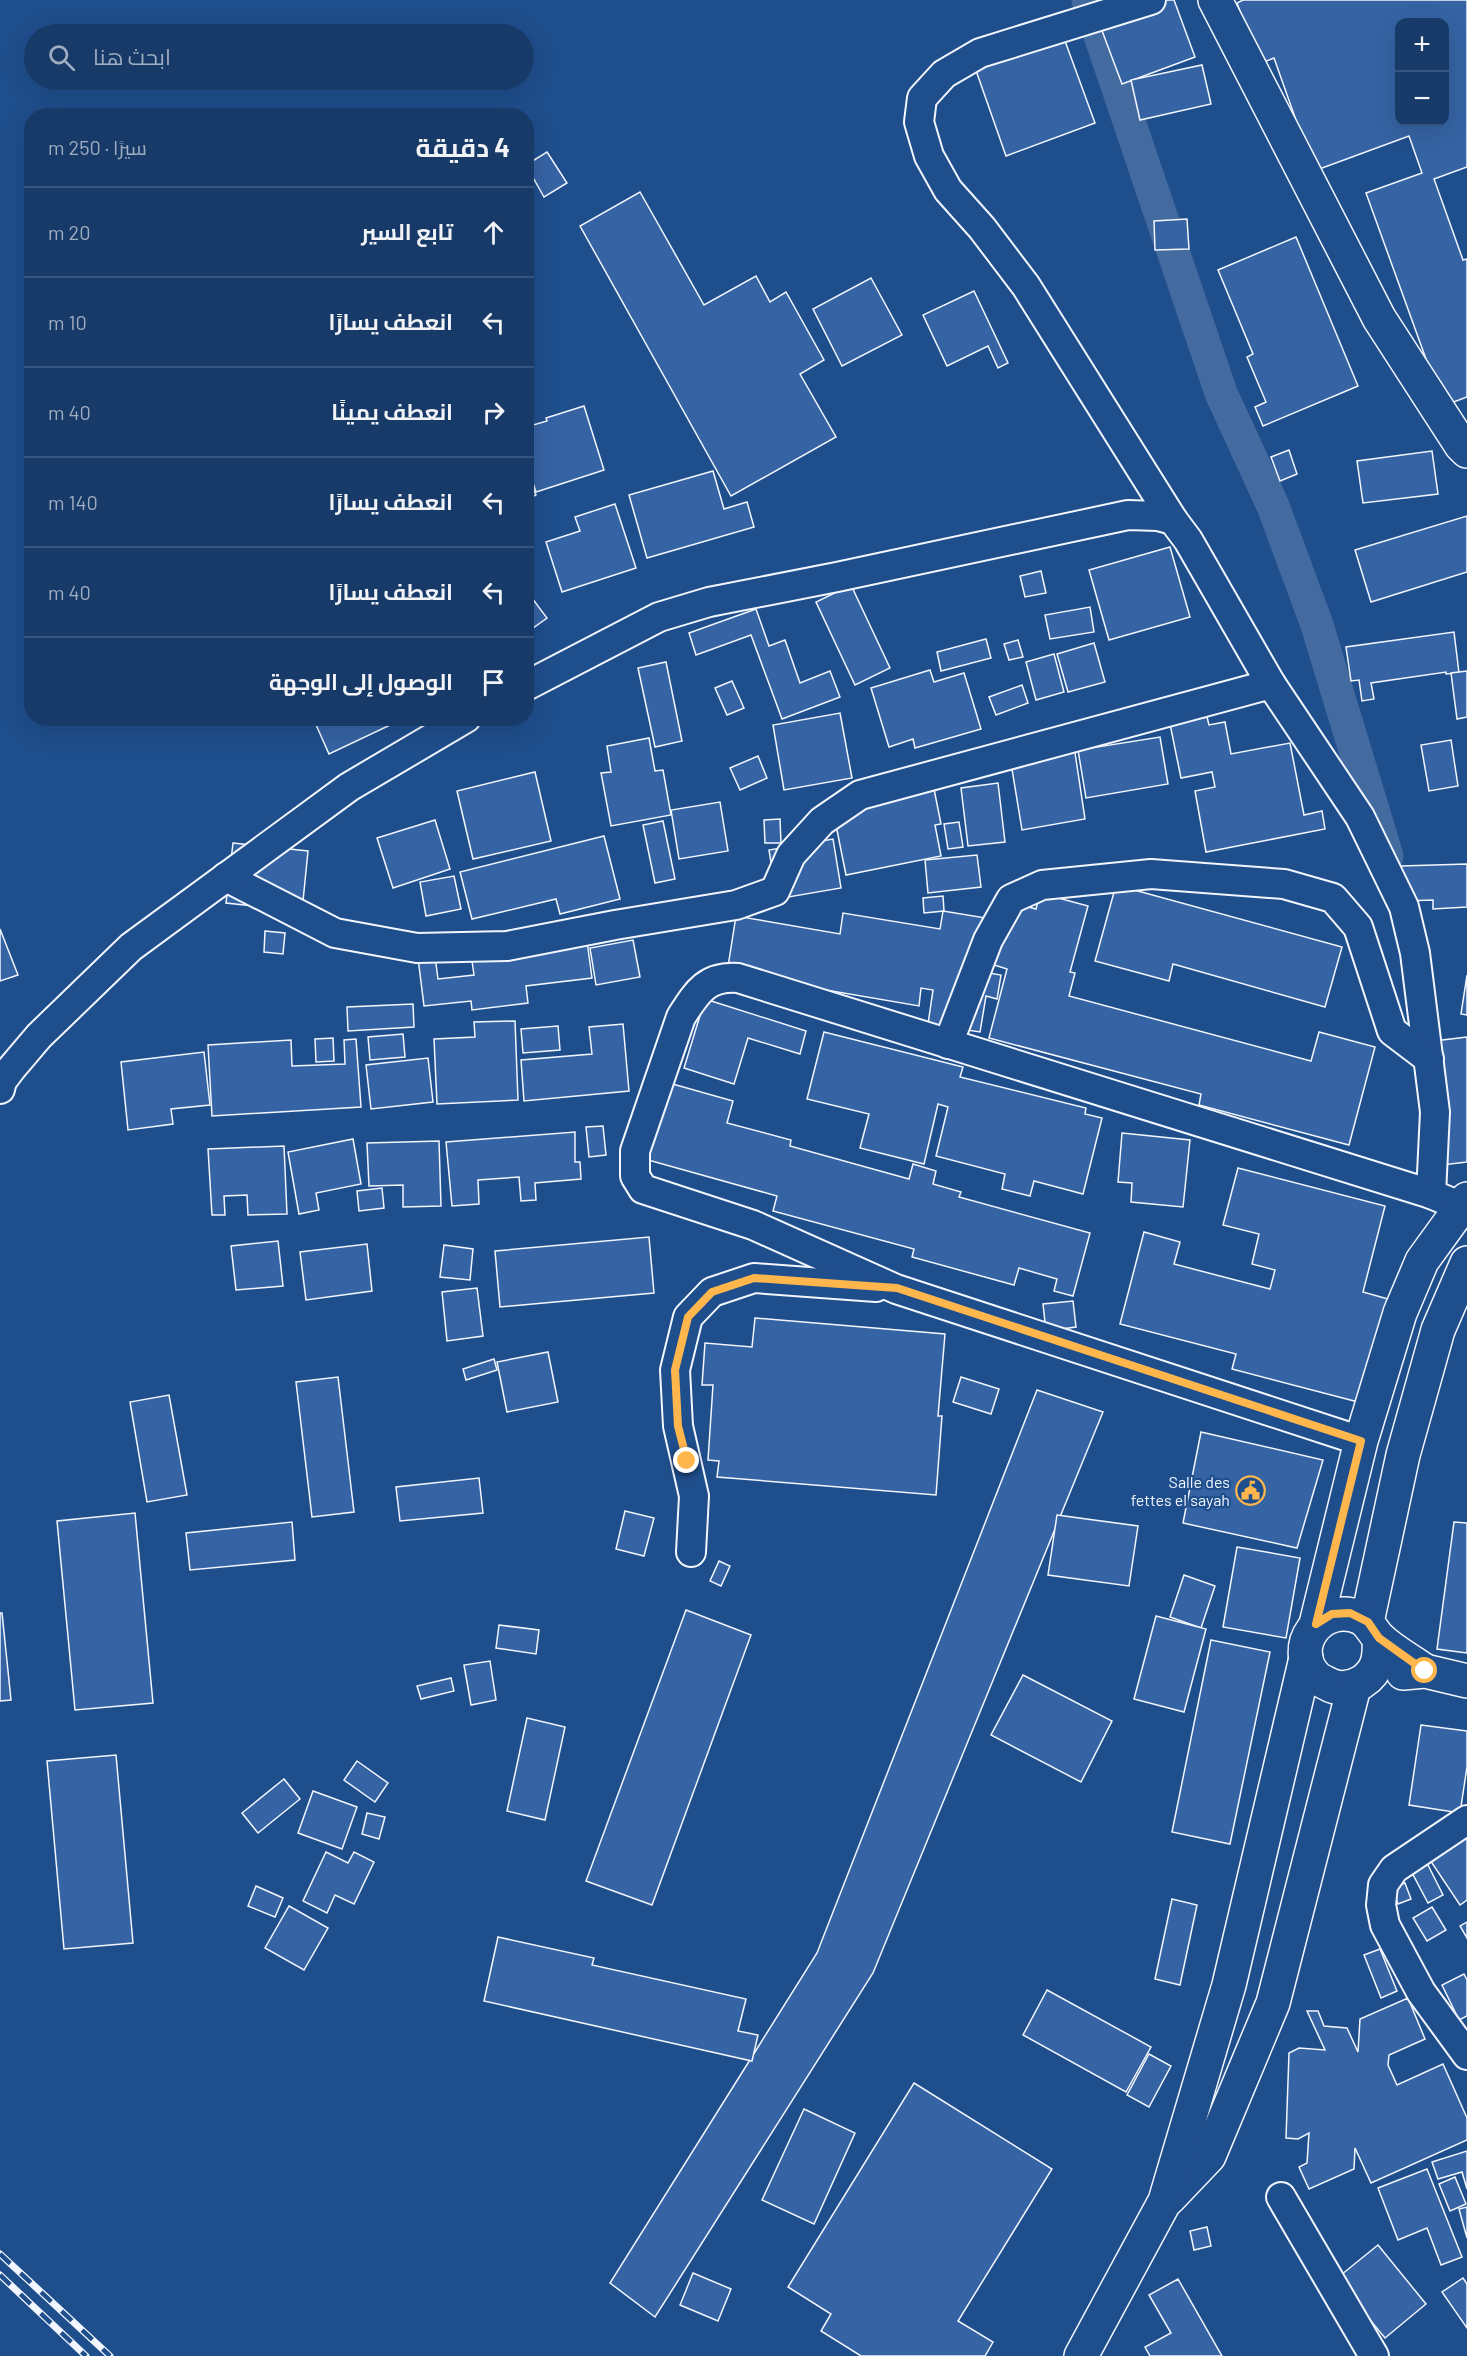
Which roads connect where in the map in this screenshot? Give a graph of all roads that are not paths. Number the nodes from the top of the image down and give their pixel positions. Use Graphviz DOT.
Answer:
graph roads {
  1 [pos="1150,0"];
  2 [pos="1215,0"];
  3 [pos="1467,451"];
  4 [pos="1173,520"];
  5 [pos="534,682"];
  6 [pos="1271,684"];
  7 [pos="453,726"];
  8 [pos="226,877"];
  9 [pos="948,1044"];
  10 [pos="1428,1059"];
  11 [pos="0,1089"];
  12 [pos="1456,1203"];
  13 [pos="1467,1263"];
  14 [pos="897,1288"];
  15 [pos="1361,1441"];
  16 [pos="691,1552"];
  17 [pos="1316,1624"];
  18 [pos="1373,1630"];
  19 [pos="1306,1658"];
  20 [pos="1425,1671"];
  21 [pos="1467,1681"];
  22 [pos="1363,1682"];
  23 [pos="1467,1820"];
  24 [pos="1467,2055"];
  25 [pos="1281,2197"];
  26 [pos="1166,2201"];
  27 [pos="1081,2356"];
  28 [pos="1374,2356"];
  1 -- 4 [label="street"];
  2 -- 3 [label="main road"];
  4 -- 5 [label="street"];
  4 -- 6 [label="street"];
  6 -- 8 [label="street"];
  6 -- 10 [label="street"];
  7 -- 8 [label="street"];
  8 -- 11 [label="street"];
  9 -- 10 [label="street"];
  9 -- 12 [label="street"];
  9 -- 14 [label="street"];
  10 -- 12 [label="street"];
  12 -- 15 [label="main road"];
  13 -- 18 [label="main road"];
  14 -- 15 [label="street"];
  14 -- 16 [label="street"];
  15 -- 17 [label="main road"];
  17 -- 18 [label="main road"];
  17 -- 19 [label="main road"];
  18 -- 20 [label="main road"];
  18 -- 22 [label="main road"];
  19 -- 22 [label="main road"];
  19 -- 26 [label="main road"];
  20 -- 21 [label="main road"];
  20 -- 22 [label="main road"];
  22 -- 26 [label="main road"];
  23 -- 24 [label="street"];
  25 -- 28 [label="street"];
  26 -- 27 [label="main road"];
}
